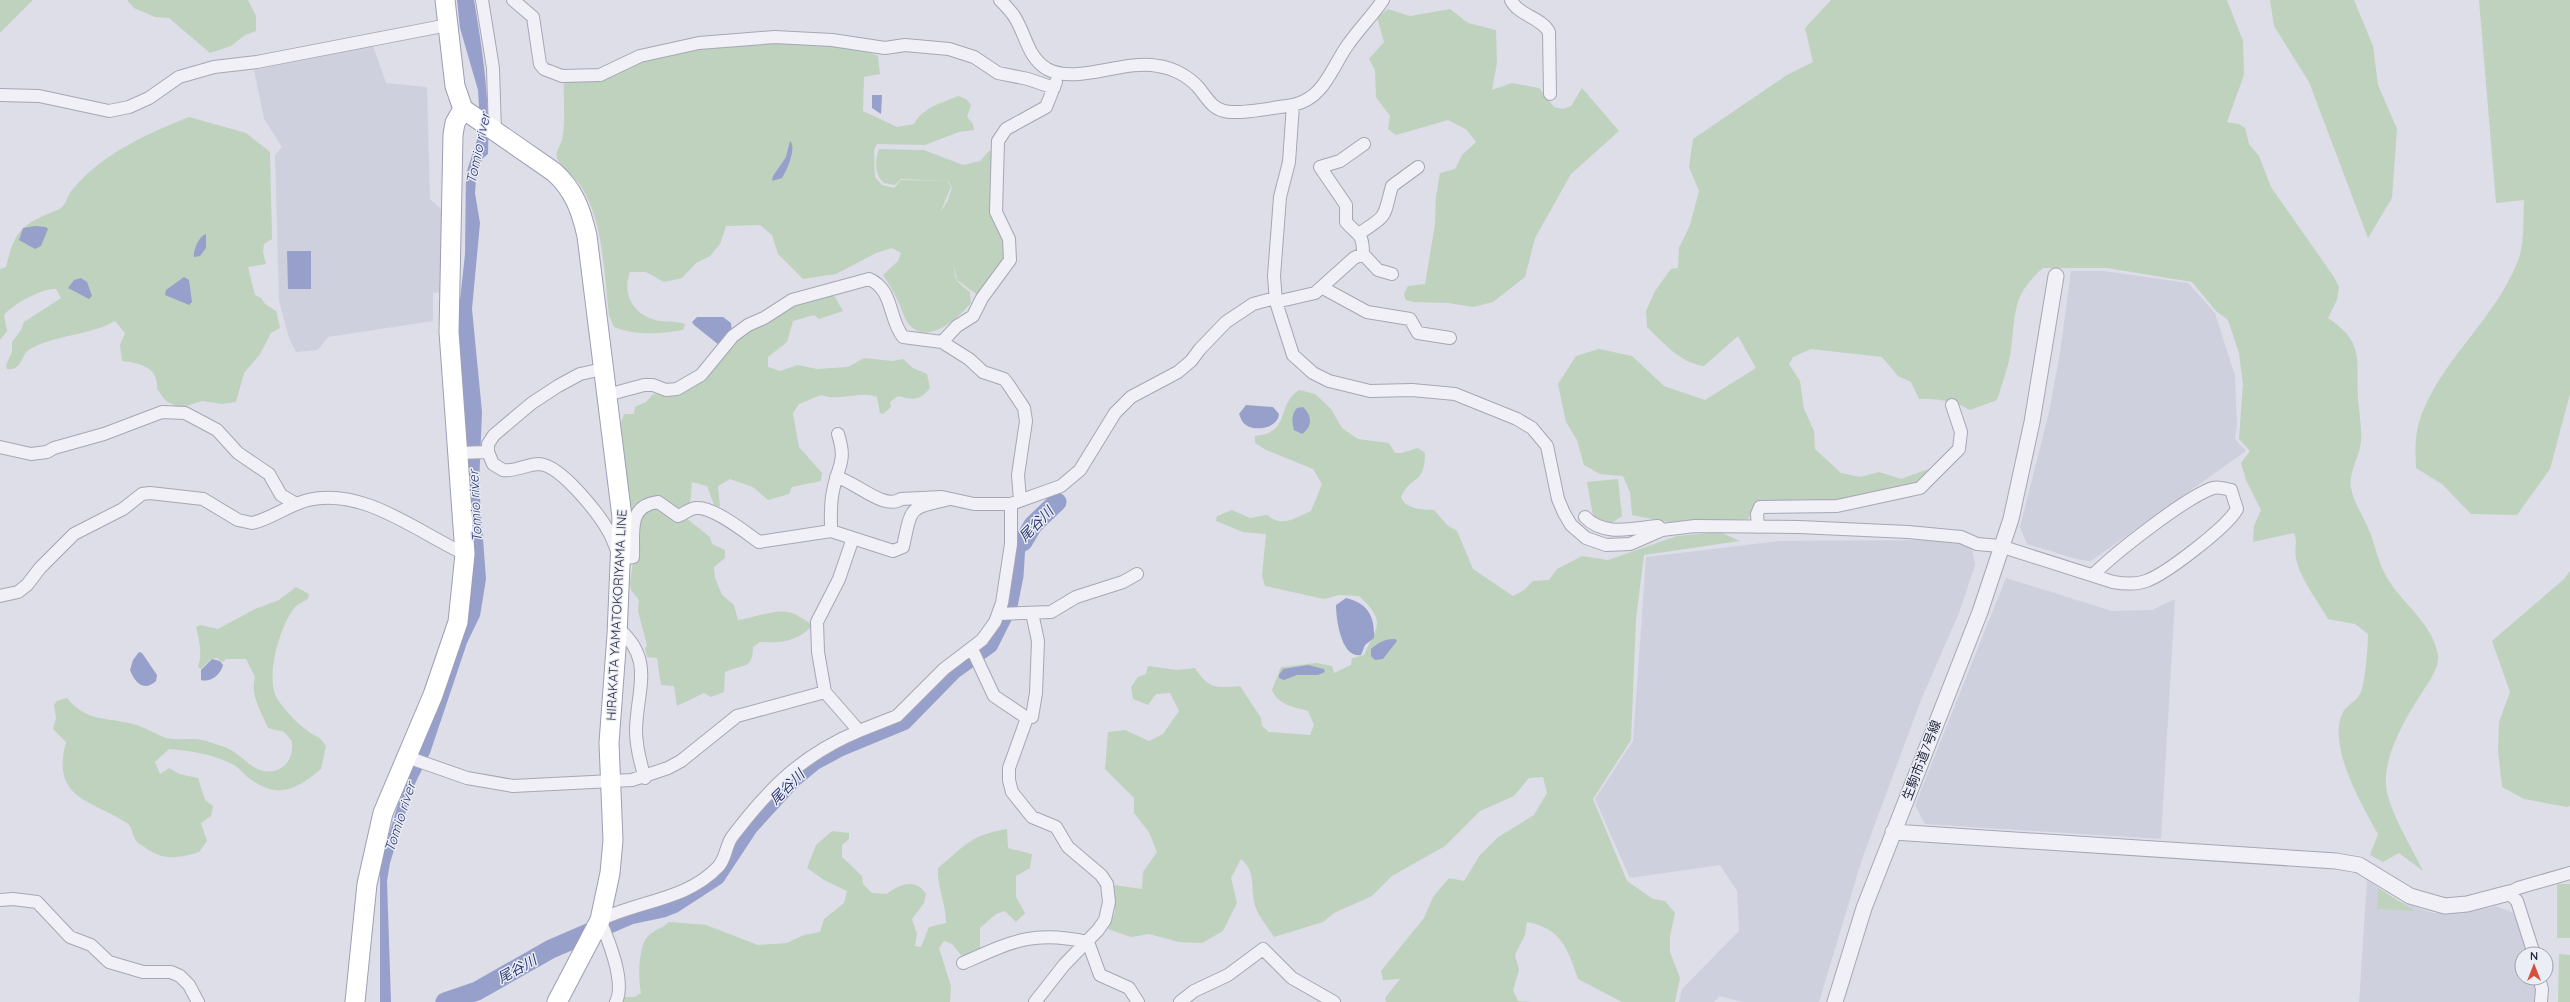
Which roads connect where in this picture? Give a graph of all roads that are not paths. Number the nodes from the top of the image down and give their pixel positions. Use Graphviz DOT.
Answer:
graph roads {
  1 [pos="445,0"];
  2 [pos="482,0"];
  3 [pos="513,0"];
  4 [pos="1000,0"];
  5 [pos="1384,0"];
  6 [pos="1511,0"];
  7 [pos="448,25"];
  8 [pos="1060,73"];
  9 [pos="1054,88"];
  10 [pos="1550,94"];
  11 [pos="0,95"];
  12 [pos="1293,105"];
  13 [pos="465,111"];
  14 [pos="495,131"];
  15 [pos="1364,144"];
  16 [pos="1418,167"];
  17 [pos="1360,233"];
  18 [pos="1363,254"];
  19 [pos="1392,274"];
  20 [pos="2056,276"];
  21 [pos="1323,288"];
  22 [pos="1276,300"];
  23 [pos="1450,338"];
  24 [pos="942,342"];
  25 [pos="603,369"];
  26 [pos="607,395"];
  27 [pos="1952,405"];
  28 [pos="838,434"];
  29 [pos="0,447"];
  30 [pos="461,452"];
  31 [pos="485,452"];
  32 [pos="836,477"];
  33 [pos="950,499"];
  34 [pos="1015,502"];
  35 [pos="296,504"];
  36 [pos="1585,517"];
  37 [pos="1758,527"];
  38 [pos="1662,530"];
  39 [pos="832,532"];
  40 [pos="854,538"];
  41 [pos="2000,546"];
  42 [pos="465,554"];
  43 [pos="620,559"];
  44 [pos="1137,574"];
  45 [pos="2094,574"];
  46 [pos="0,596"];
  47 [pos="1032,613"];
  48 [pos="998,614"];
  49 [pos="618,628"];
  50 [pos="972,649"];
  51 [pos="824,692"];
  52 [pos="1032,717"];
  53 [pos="859,730"];
  54 [pos="407,757"];
  55 [pos="645,778"];
  56 [pos="611,782"];
  57 [pos="1893,832"];
  58 [pos="2570,872"];
  59 [pos="2509,893"];
  60 [pos="0,900"];
  61 [pos="600,920"];
  62 [pos="1088,942"];
  63 [pos="2531,946"];
  64 [pos="963,963"];
  65 [pos="2541,986"];
  66 [pos="198,1002"];
  67 [pos="355,1002"];
  68 [pos="557,1002"];
  69 [pos="616,1002"];
  70 [pos="1035,1002"];
  71 [pos="1138,1002"];
  72 [pos="1180,1002"];
  73 [pos="1334,1002"];
  74 [pos="1835,1002"];
  75 [pos="2541,1002"];
  1 -- 7 [label="main road"];
  2 -- 14 [label="street"];
  3 -- 9 [label="street"];
  4 -- 8 [label="street"];
  5 -- 12 [label="street"];
  6 -- 10 [label="street"];
  7 -- 11 [label="street"];
  7 -- 13 [label="main road"];
  8 -- 9 [label="street"];
  8 -- 12 [label="street"];
  9 -- 24 [label="street"];
  12 -- 22 [label="street"];
  13 -- 14 [label="main road, HIRAKATA YAMATOKORIYAMA LINE"];
  13 -- 30 [label="main road"];
  14 -- 25 [label="main road, HIRAKATA YAMATOKORIYAMA LINE"];
  15 -- 17 [label="street"];
  16 -- 17 [label="street"];
  17 -- 18 [label="street"];
  18 -- 19 [label="street"];
  18 -- 21 [label="street"];
  20 -- 41 [label="street, 生駒市道7号線"];
  21 -- 22 [label="street"];
  21 -- 23 [label="street"];
  22 -- 34 [label="street"];
  22 -- 38 [label="street"];
  24 -- 26 [label="street"];
  24 -- 34 [label="street"];
  25 -- 26 [label="main road, HIRAKATA YAMATOKORIYAMA LINE"];
  25 -- 31 [label="street"];
  26 -- 43 [label="main road, HIRAKATA YAMATOKORIYAMA LINE"];
  27 -- 37 [label="street"];
  28 -- 32 [label="street"];
  29 -- 35 [label="street"];
  30 -- 31 [label="street"];
  30 -- 42 [label="main road"];
  31 -- 43 [label="street"];
  32 -- 33 [label="street"];
  32 -- 39 [label="street"];
  33 -- 34 [label="street"];
  33 -- 40 [label="street"];
  34 -- 48 [label="street"];
  35 -- 42 [label="street"];
  35 -- 46 [label="street"];
  36 -- 38 [label="street"];
  37 -- 38 [label="street"];
  37 -- 41 [label="street"];
  39 -- 40 [label="street"];
  39 -- 43 [label="street"];
  40 -- 51 [label="street"];
  41 -- 45 [label="street"];
  41 -- 57 [label="street, 生駒市道7号線"];
  42 -- 54 [label="main road"];
  43 -- 49 [label="main road, HIRAKATA YAMATOKORIYAMA LINE"];
  44 -- 47 [label="street"];
  45 -- 45 [label="street"];
  47 -- 48 [label="street"];
  47 -- 52 [label="street"];
  48 -- 50 [label="street"];
  49 -- 55 [label="street"];
  49 -- 56 [label="main road, HIRAKATA YAMATOKORIYAMA LINE"];
  50 -- 53 [label="street"];
  50 -- 62 [label="street"];
  51 -- 53 [label="street"];
  51 -- 55 [label="street"];
  53 -- 61 [label="street"];
  54 -- 56 [label="street"];
  54 -- 67 [label="main road"];
  55 -- 56 [label="street"];
  56 -- 61 [label="main road, HIRAKATA YAMATOKORIYAMA LINE"];
  57 -- 59 [label="street"];
  57 -- 74 [label="street, 生駒市道7号線"];
  58 -- 59 [label="street"];
  59 -- 63 [label="street"];
  60 -- 66 [label="street"];
  61 -- 68 [label="main road, HIRAKATA YAMATOKORIYAMA LINE"];
  61 -- 69 [label="street"];
  62 -- 64 [label="street"];
  62 -- 70 [label="street"];
  62 -- 71 [label="street"];
  65 -- 75 [label="street"];
  72 -- 73 [label="street"];
}
